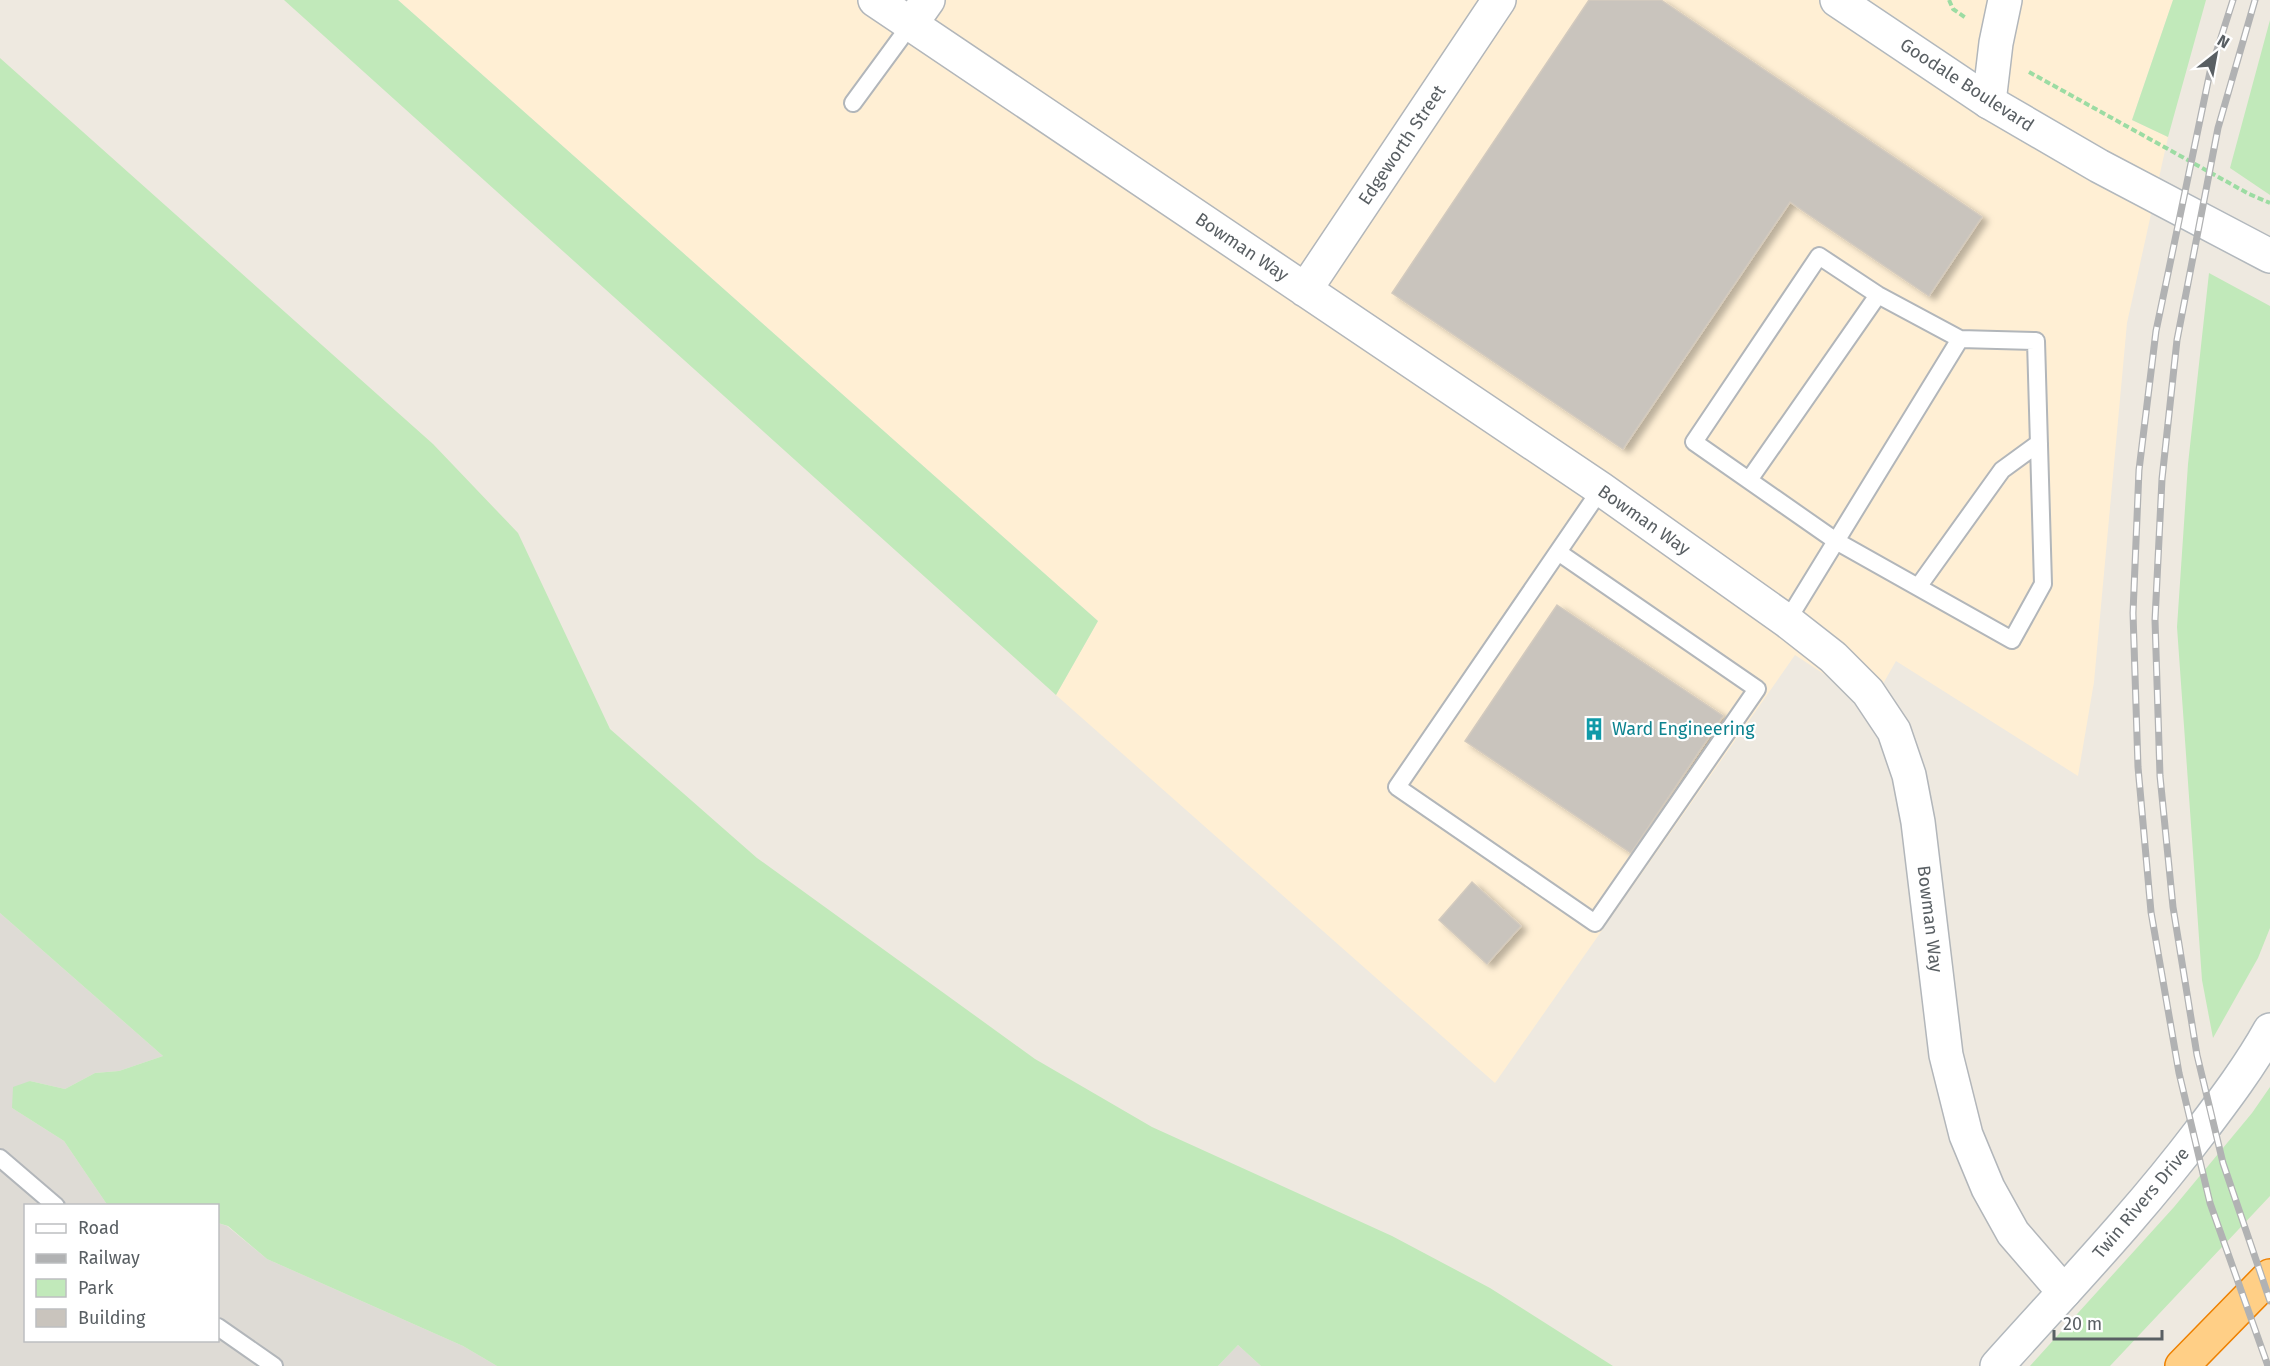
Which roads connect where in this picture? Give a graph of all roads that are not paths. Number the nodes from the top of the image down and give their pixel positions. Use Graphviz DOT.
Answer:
graph roads {
  1 [pos="875,0"];
  2 [pos="1498,0"];
  3 [pos="1837,0"];
  4 [pos="2005,0"];
  5 [pos="919,12"];
  6 [pos="1989,102"];
  7 [pos="853,103"];
  8 [pos="2270,256"];
  9 [pos="1305,290"];
  10 [pos="1878,296"];
  11 [pos="1960,339"];
  12 [pos="2039,443"];
  13 [pos="1749,480"];
  14 [pos="1601,489"];
  15 [pos="1836,541"];
  16 [pos="1558,552"];
  17 [pos="1918,587"];
  18 [pos="1787,621"];
  19 [pos="2270,1030"];
  20 [pos="0,1158"];
  21 [pos="54,1204"];
  22 [pos="2270,1276"];
  23 [pos="2064,1292"];
  24 [pos="219,1328"];
  25 [pos="274,1366"];
  26 [pos="1997,1366"];
  27 [pos="2182,1366"];
  1 -- 5 [label="street, Bowman Way"];
  2 -- 9 [label="street, Edgeworth Street"];
  3 -- 6 [label="street, Goodale Boulevard"];
  4 -- 6 [label="street"];
  5 -- 7 [label="lane"];
  5 -- 9 [label="street, Bowman Way"];
  6 -- 8 [label="street, Goodale Boulevard"];
  9 -- 14 [label="street, Bowman Way"];
  10 -- 11 [label="lane"];
  10 -- 13 [label="lane"];
  10 -- 13 [label="lane"];
  11 -- 12 [label="lane"];
  11 -- 15 [label="lane"];
  12 -- 17 [label="lane"];
  12 -- 17 [label="lane"];
  13 -- 15 [label="lane"];
  14 -- 16 [label="lane"];
  14 -- 18 [label="street, Bowman Way"];
  15 -- 17 [label="lane"];
  15 -- 18 [label="lane"];
  16 -- 16 [label="lane"];
  18 -- 23 [label="street, Bowman Way"];
  19 -- 23 [label="street, Twin Rivers Drive"];
  20 -- 21 [label="lane"];
  22 -- 27 [label="highway"];
  23 -- 26 [label="street, Twin Rivers Drive"];
  24 -- 25 [label="lane"];
}
